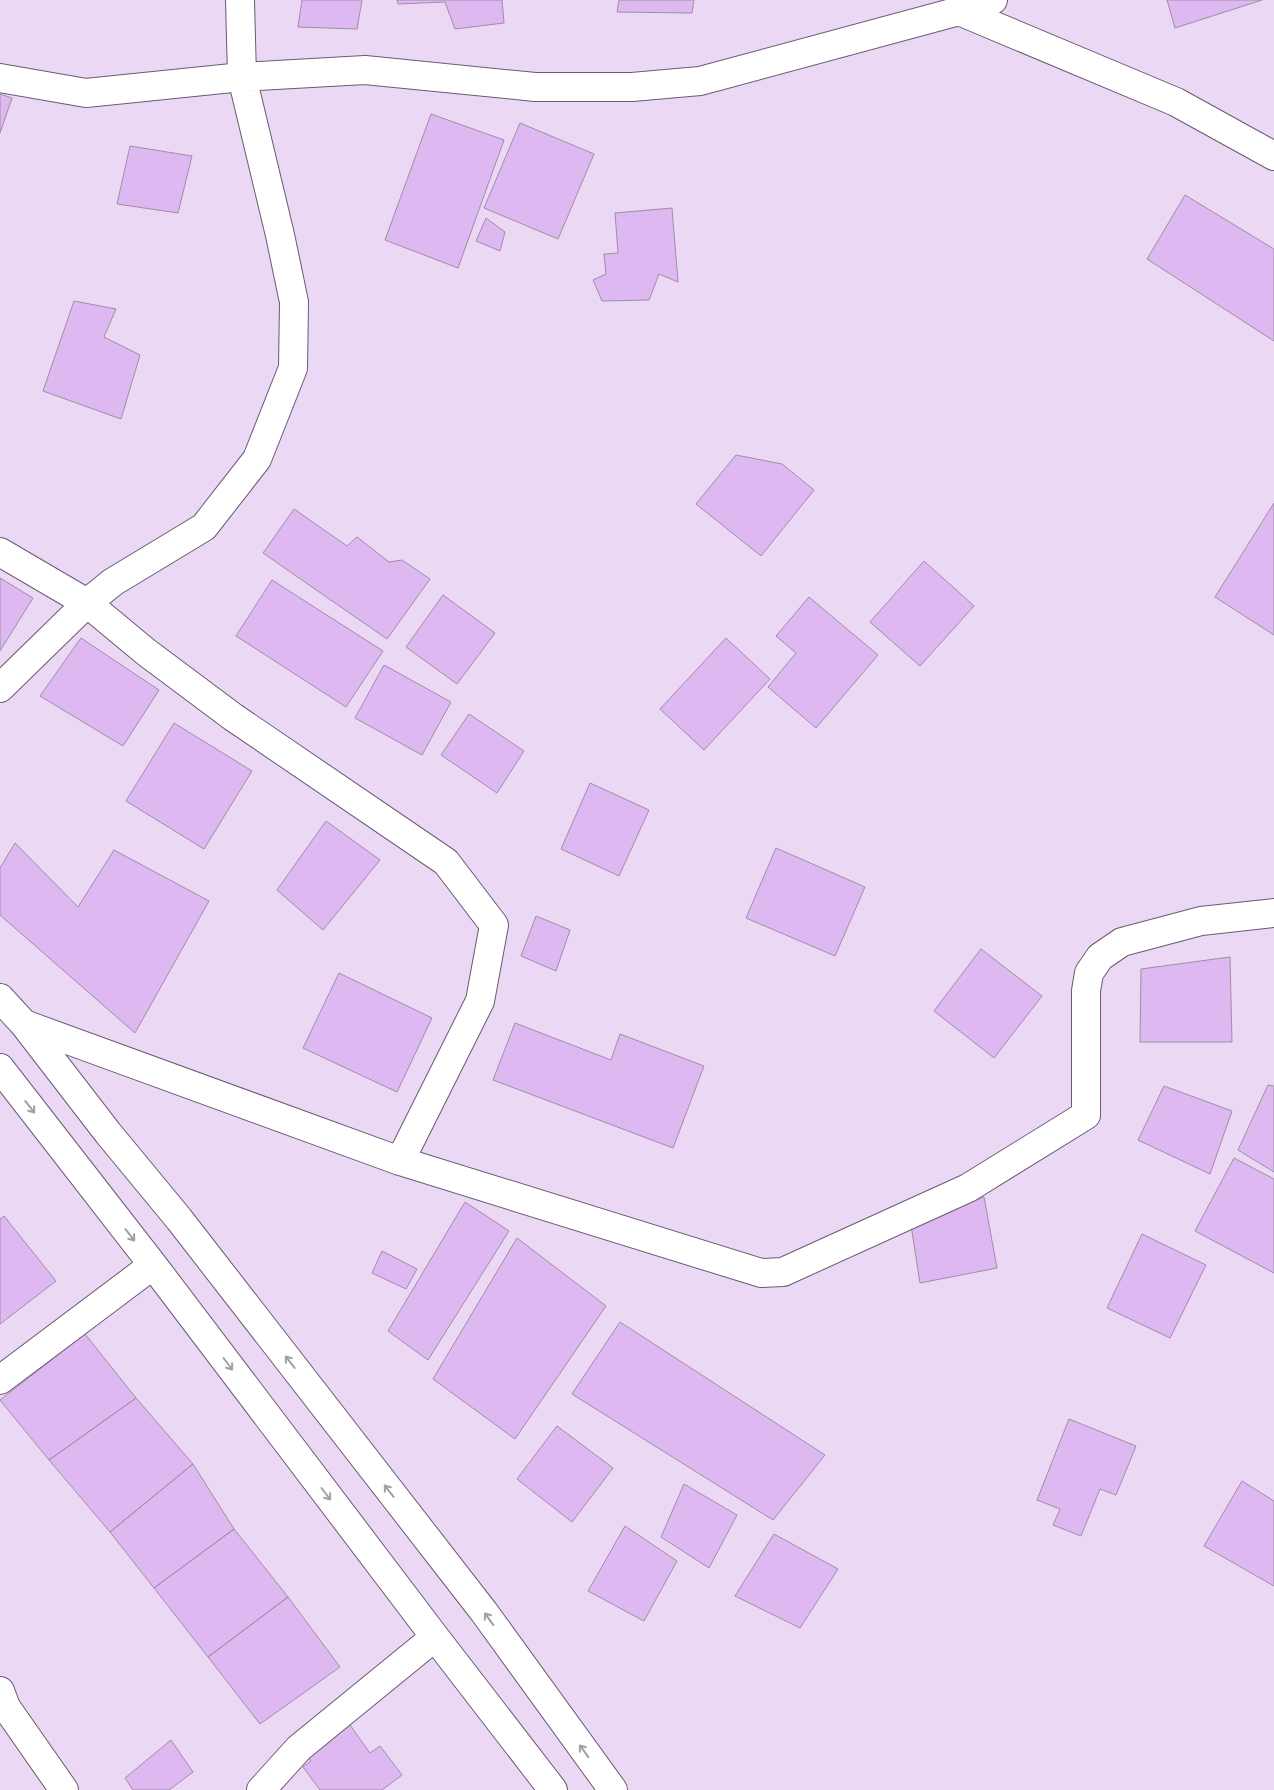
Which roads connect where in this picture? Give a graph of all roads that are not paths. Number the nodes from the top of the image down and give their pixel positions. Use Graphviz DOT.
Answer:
graph roads {
  1 [pos="240,0"];
  2 [pos="993,0"];
  3 [pos="959,11"];
  4 [pos="242,77"];
  5 [pos="0,78"];
  6 [pos="1274,156"];
  7 [pos="0,552"];
  8 [pos="87,603"];
  9 [pos="0,688"];
  10 [pos="1274,913"];
  11 [pos="0,998"];
  12 [pos="24,1024"];
  13 [pos="0,1068"];
  14 [pos="400,1161"];
  15 [pos="153,1265"];
  16 [pos="0,1380"];
  17 [pos="435,1637"];
  18 [pos="0,1691"];
  19 [pos="64,1790"];
  20 [pos="261,1790"];
  21 [pos="553,1790"];
  22 [pos="613,1790"];
  1 -- 4 [label="street"];
  2 -- 3 [label="street"];
  3 -- 4 [label="street"];
  3 -- 6 [label="street"];
  4 -- 5 [label="street"];
  4 -- 8 [label="street"];
  7 -- 8 [label="street"];
  8 -- 9 [label="street"];
  8 -- 14 [label="street"];
  10 -- 14 [label="street"];
  11 -- 12 [label="street"];
  12 -- 14 [label="street"];
  22 -- 12 [label="street, one-way"];
  13 -- 15 [label="street, one-way"];
  15 -- 16 [label="street"];
  15 -- 17 [label="street, one-way"];
  17 -- 20 [label="street"];
  17 -- 21 [label="street"];
  18 -- 19 [label="street"];
}
